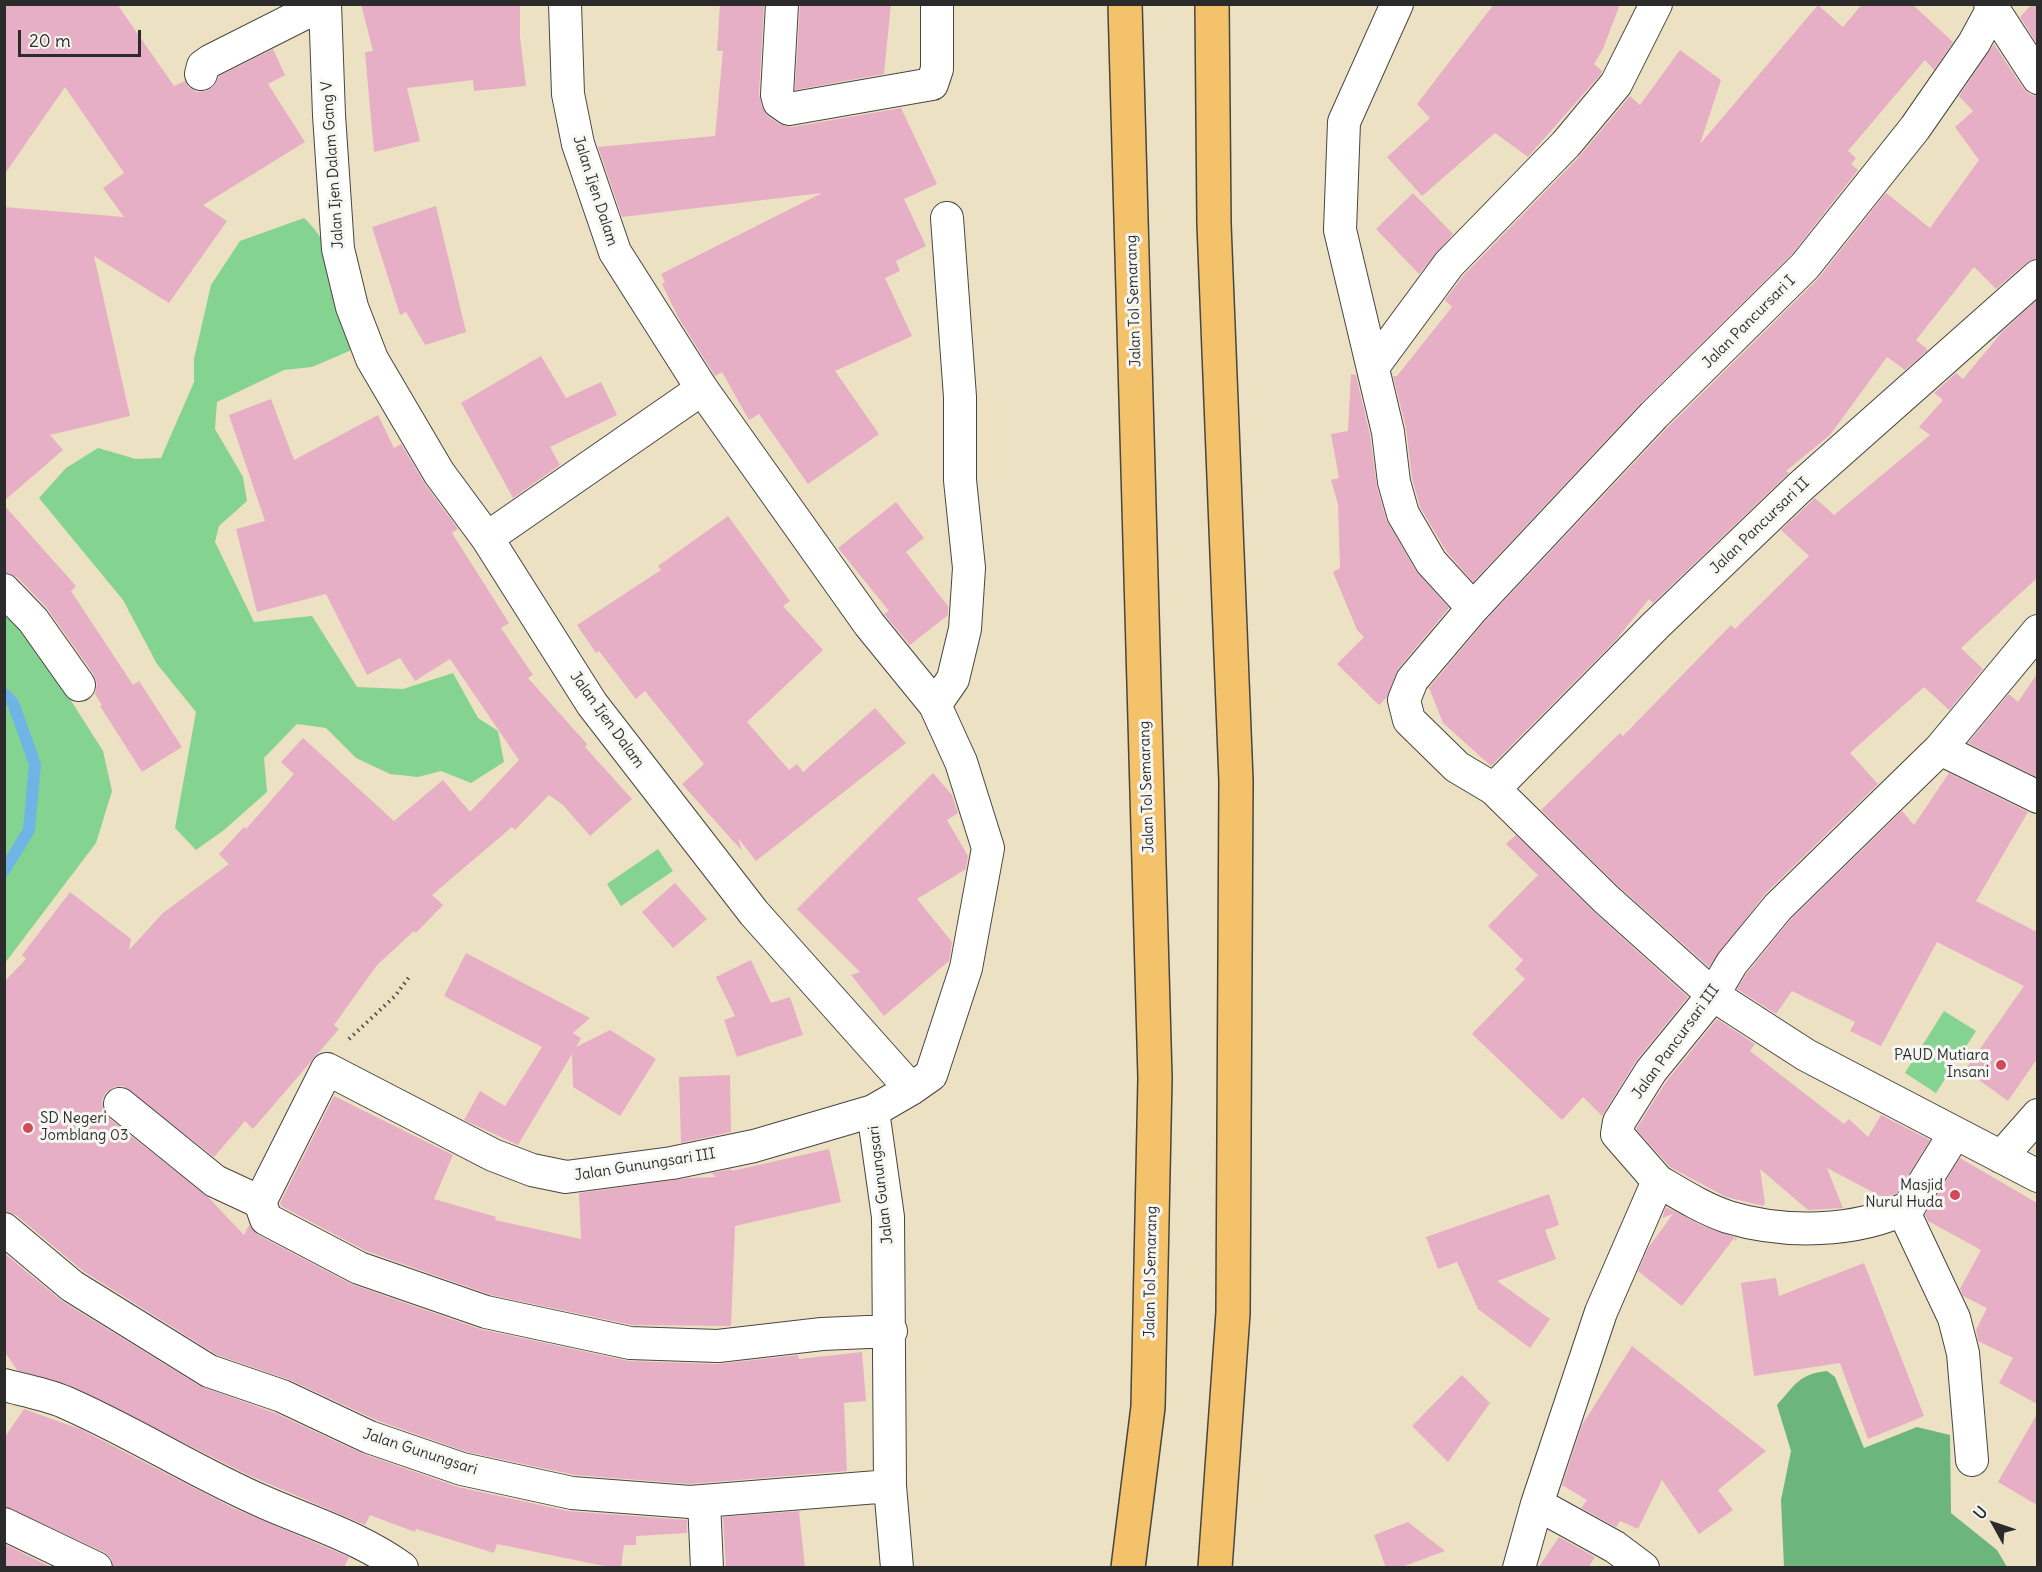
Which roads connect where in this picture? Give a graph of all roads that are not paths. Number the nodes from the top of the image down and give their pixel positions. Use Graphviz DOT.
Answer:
graph roads {
  1 [pos="324,4"];
  2 [pos="565,4"];
  3 [pos="782,4"];
  4 [pos="937,4"];
  5 [pos="1125,4"];
  6 [pos="1212,4"];
  7 [pos="1396,4"];
  8 [pos="1656,4"];
  9 [pos="1991,7"];
  10 [pos="201,74"];
  11 [pos="2037,78"];
  12 [pos="947,218"];
  13 [pos="2037,276"];
  14 [pos="1373,367"];
  15 [pos="702,389"];
  16 [pos="487,538"];
  17 [pos="4,590"];
  18 [pos="1473,608"];
  19 [pos="2037,631"];
  20 [pos="79,685"];
  21 [pos="935,705"];
  22 [pos="1940,749"];
  23 [pos="1494,789"];
  24 [pos="2037,797"];
  25 [pos="1713,995"];
  26 [pos="911,1089"];
  27 [pos="120,1104"];
  28 [pos="873,1112"];
  29 [pos="2037,1115"];
  30 [pos="1955,1133"];
  31 [pos="2001,1157"];
  32 [pos="2037,1176"];
  33 [pos="1658,1181"];
  34 [pos="260,1202"];
  35 [pos="1903,1210"];
  36 [pos="4,1229"];
  37 [pos="891,1331"];
  38 [pos="4,1385"];
  39 [pos="1972,1460"];
  40 [pos="890,1486"];
  41 [pos="704,1501"];
  42 [pos="1537,1504"];
  43 [pos="4,1524"];
  44 [pos="96,1568"];
  45 [pos="402,1568"];
  46 [pos="707,1568"];
  47 [pos="897,1568"];
  48 [pos="1128,1568"];
  49 [pos="1215,1568"];
  50 [pos="1519,1568"];
  51 [pos="1643,1568"];
  1 -- 10 [label="street"];
  1 -- 16 [label="street, Jalan Ijen Dalam Gang V"];
  2 -- 15 [label="street, Jalan Ijen Dalam"];
  3 -- 4 [label="street"];
  5 -- 48 [label="highway, Jalan Tol Semarang"];
  6 -- 49 [label="highway"];
  7 -- 14 [label="street"];
  8 -- 14 [label="street"];
  9 -- 11 [label="street"];
  9 -- 18 [label="street, Jalan Pancursari I"];
  12 -- 21 [label="street"];
  13 -- 23 [label="street, Jalan Pancursari II"];
  14 -- 18 [label="street"];
  15 -- 16 [label="street"];
  15 -- 21 [label="street, Jalan Ijen Dalam"];
  16 -- 26 [label="street, Jalan Ijen Dalam"];
  17 -- 20 [label="street"];
  18 -- 23 [label="street, Jalan Pancursari I"];
  19 -- 22 [label="street, Jalan Pancursari III"];
  21 -- 26 [label="street, Jalan Ijen Dalam"];
  22 -- 24 [label="street"];
  22 -- 25 [label="street, Jalan Pancursari III"];
  23 -- 25 [label="street, Jalan Pancursari I"];
  25 -- 30 [label="street, Jalan Pancursari I"];
  25 -- 33 [label="street, Jalan Pancursari III"];
  26 -- 28 [label="street, Jalan Ijen Dalam"];
  27 -- 34 [label="street"];
  28 -- 34 [label="street, Jalan Gunungsari III"];
  28 -- 37 [label="street, Jalan Gunungsari"];
  29 -- 31 [label="street"];
  30 -- 31 [label="street, Jalan Pancursari I"];
  30 -- 35 [label="street"];
  31 -- 32 [label="street, Jalan Pancursari I"];
  33 -- 35 [label="street, Jalan Pancursari III"];
  33 -- 42 [label="street"];
  34 -- 37 [label="street"];
  35 -- 39 [label="street"];
  36 -- 41 [label="street, Jalan Gunungsari"];
  37 -- 40 [label="street, Jalan Gunungsari"];
  38 -- 45 [label="street"];
  40 -- 41 [label="street, Jalan Gunungsari"];
  40 -- 47 [label="street, Jalan Gunungsari"];
  41 -- 46 [label="street"];
  42 -- 50 [label="street"];
  42 -- 51 [label="street"];
  43 -- 44 [label="street"];
}
